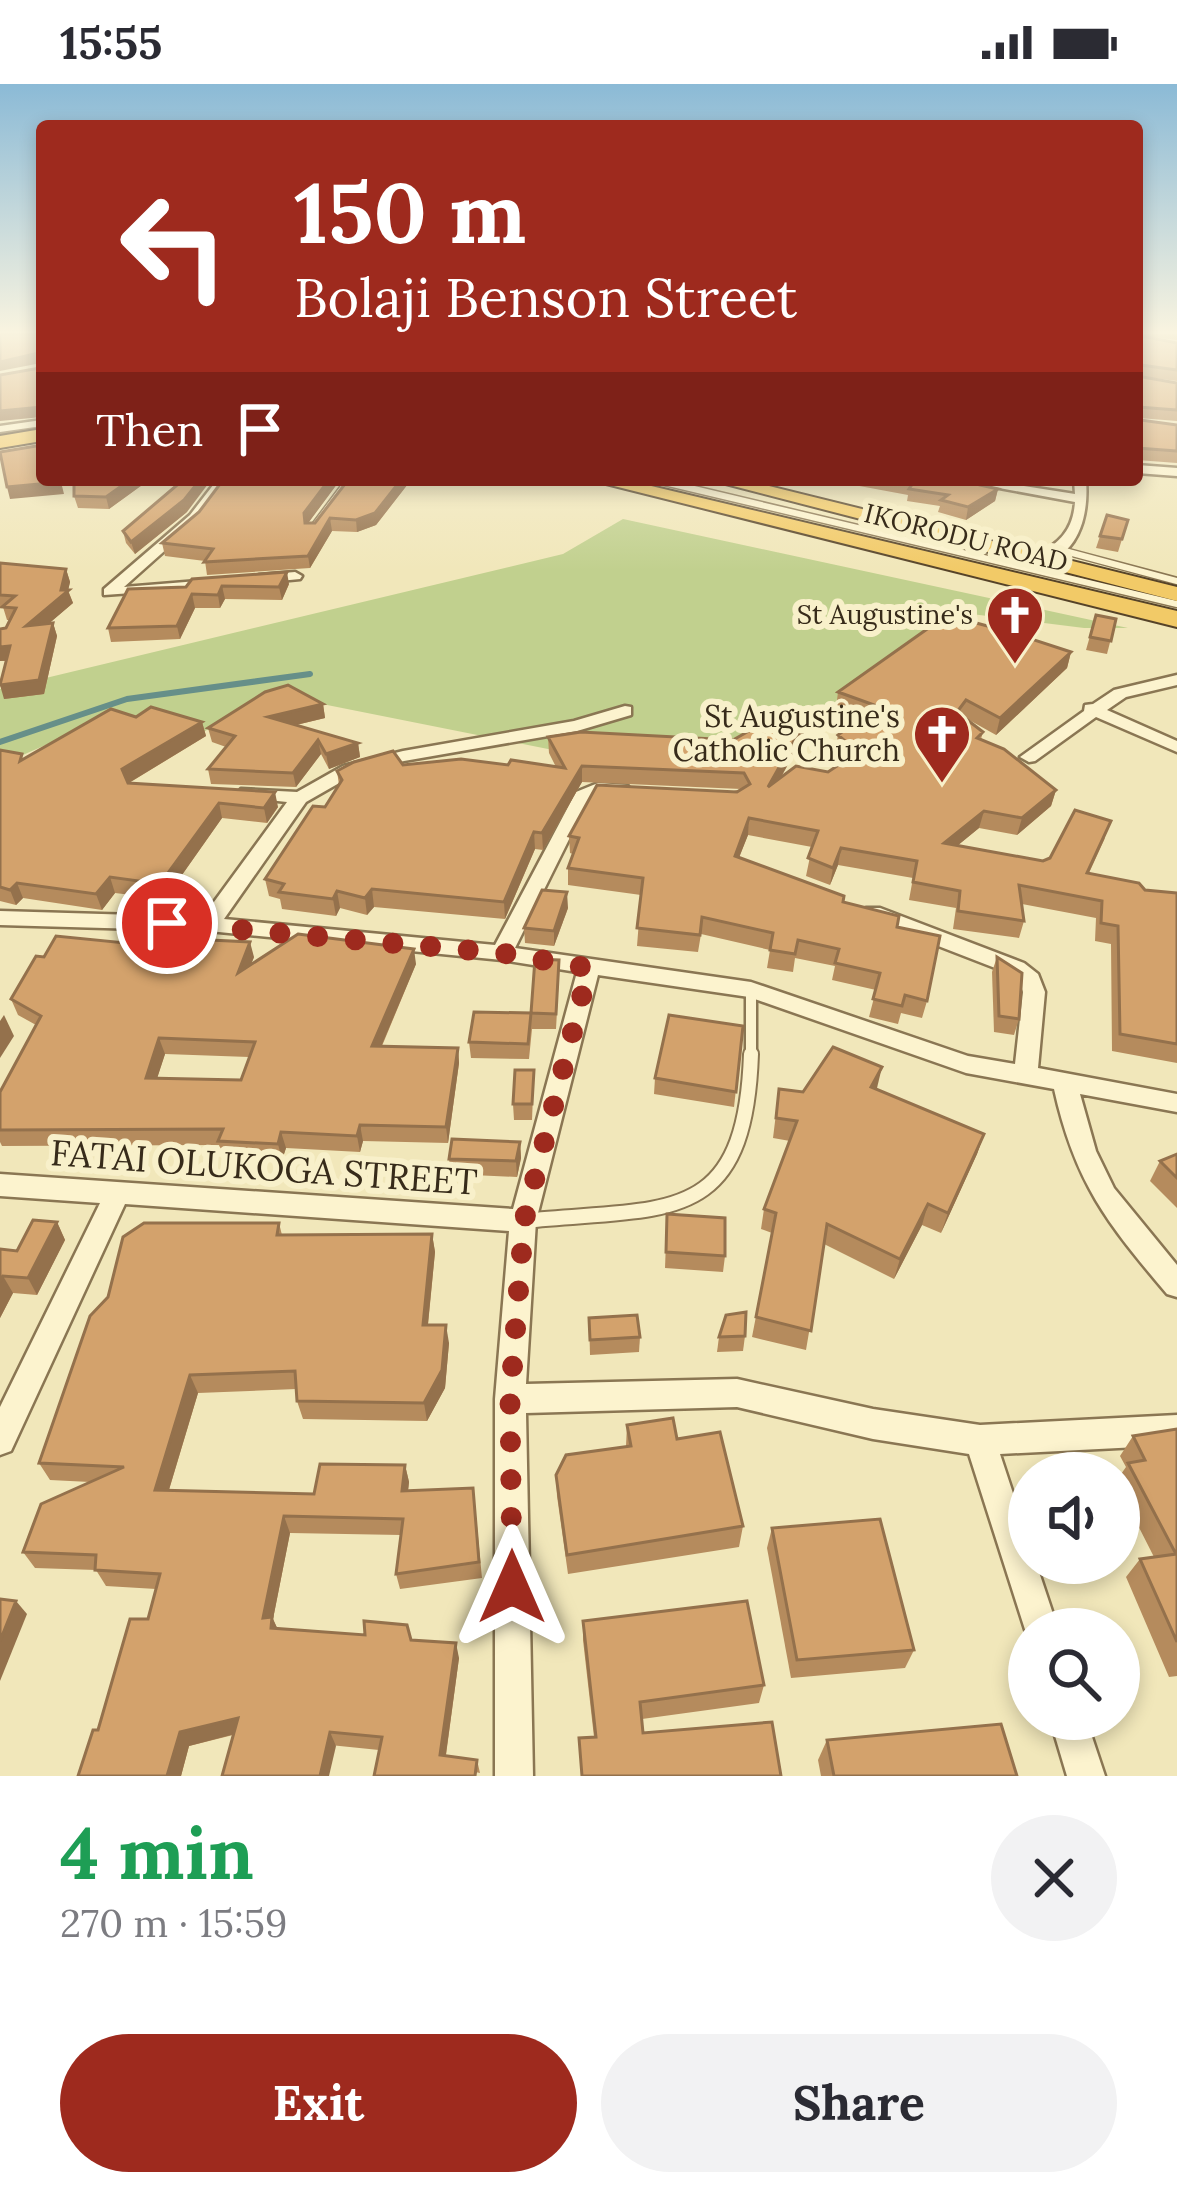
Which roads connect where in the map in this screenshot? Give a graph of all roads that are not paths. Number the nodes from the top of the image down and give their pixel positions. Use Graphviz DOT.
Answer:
graph roads {
  1 [pos="36,436"];
  2 [pos="1,442"];
  3 [pos="1143,469"];
  4 [pos="1177,472"];
  5 [pos="218,486"];
  6 [pos="345,486"];
  7 [pos="625,486"];
  8 [pos="681,486"];
  9 [pos="744,486"];
  10 [pos="1000,486"];
  11 [pos="1081,486"];
  12 [pos="1082,499"];
  13 [pos="312,530"];
  14 [pos="1061,550"];
  15 [pos="1038,560"];
  16 [pos="295,576"];
  17 [pos="250,580"];
  18 [pos="1177,581"];
  19 [pos="228,582"];
  20 [pos="1177,594"];
  21 [pos="1177,604"];
  22 [pos="1177,619"];
  23 [pos="1177,680"];
  24 [pos="1090,709"];
  25 [pos="626,711"];
  26 [pos="1177,747"];
  27 [pos="1029,757"];
  28 [pos="224,791"];
  29 [pos="644,791"];
  30 [pos="300,798"];
  31 [pos="842,902"];
  32 [pos="0,918"];
  33 [pos="209,924"];
  34 [pos="502,953"];
  35 [pos="589,968"];
  36 [pos="751,990"];
  37 [pos="1025,1077"];
  38 [pos="1066,1087"];
  39 [pos="1177,1103"];
  40 [pos="0,1185"];
  41 [pos="117,1193"];
  42 [pos="524,1221"];
  43 [pos="1177,1286"];
  44 [pos="510,1399"];
  45 [pos="1177,1430"];
  46 [pos="0,1440"];
  47 [pos="980,1440"];
  48 [pos="1033,1608"];
  49 [pos="1074,1740"];
  50 [pos="514,1776"];
  51 [pos="1085,1776"];
  1 -- 2 [label="highway"];
  3 -- 4 [label="street"];
  5 -- 19 [label="street"];
  6 -- 13 [label="lane"];
  7 -- 22 [label="highway, IKORODU ROAD"];
  8 -- 21 [label="lane"];
  9 -- 15 [label="highway, IKORODU ROAD"];
  10 -- 12 [label="street"];
  11 -- 12 [label="street"];
  12 -- 14 [label="street"];
  14 -- 15 [label="street"];
  14 -- 18 [label="lane"];
  15 -- 20 [label="highway, IKORODU ROAD"];
  16 -- 17 [label="street"];
  23 -- 24 [label="street"];
  24 -- 26 [label="street"];
  24 -- 27 [label="street"];
  25 -- 30 [label="street"];
  28 -- 30 [label="street"];
  29 -- 34 [label="street"];
  30 -- 33 [label="street"];
  31 -- 37 [label="street"];
  32 -- 33 [label="street"];
  33 -- 34 [label="street"];
  34 -- 35 [label="street"];
  35 -- 36 [label="street"];
  35 -- 42 [label="street"];
  36 -- 37 [label="street"];
  36 -- 42 [label="lane"];
  37 -- 38 [label="street"];
  38 -- 39 [label="street"];
  38 -- 43 [label="street"];
  40 -- 41 [label="street, FATAI OLUKOGA STREET"];
  41 -- 42 [label="street, FATAI OLUKOGA STREET"];
  41 -- 46 [label="street"];
  42 -- 44 [label="street"];
  44 -- 47 [label="street"];
  44 -- 50 [label="street"];
  45 -- 47 [label="street"];
  47 -- 48 [label="street"];
  49 -- 51 [label="street"];
}
